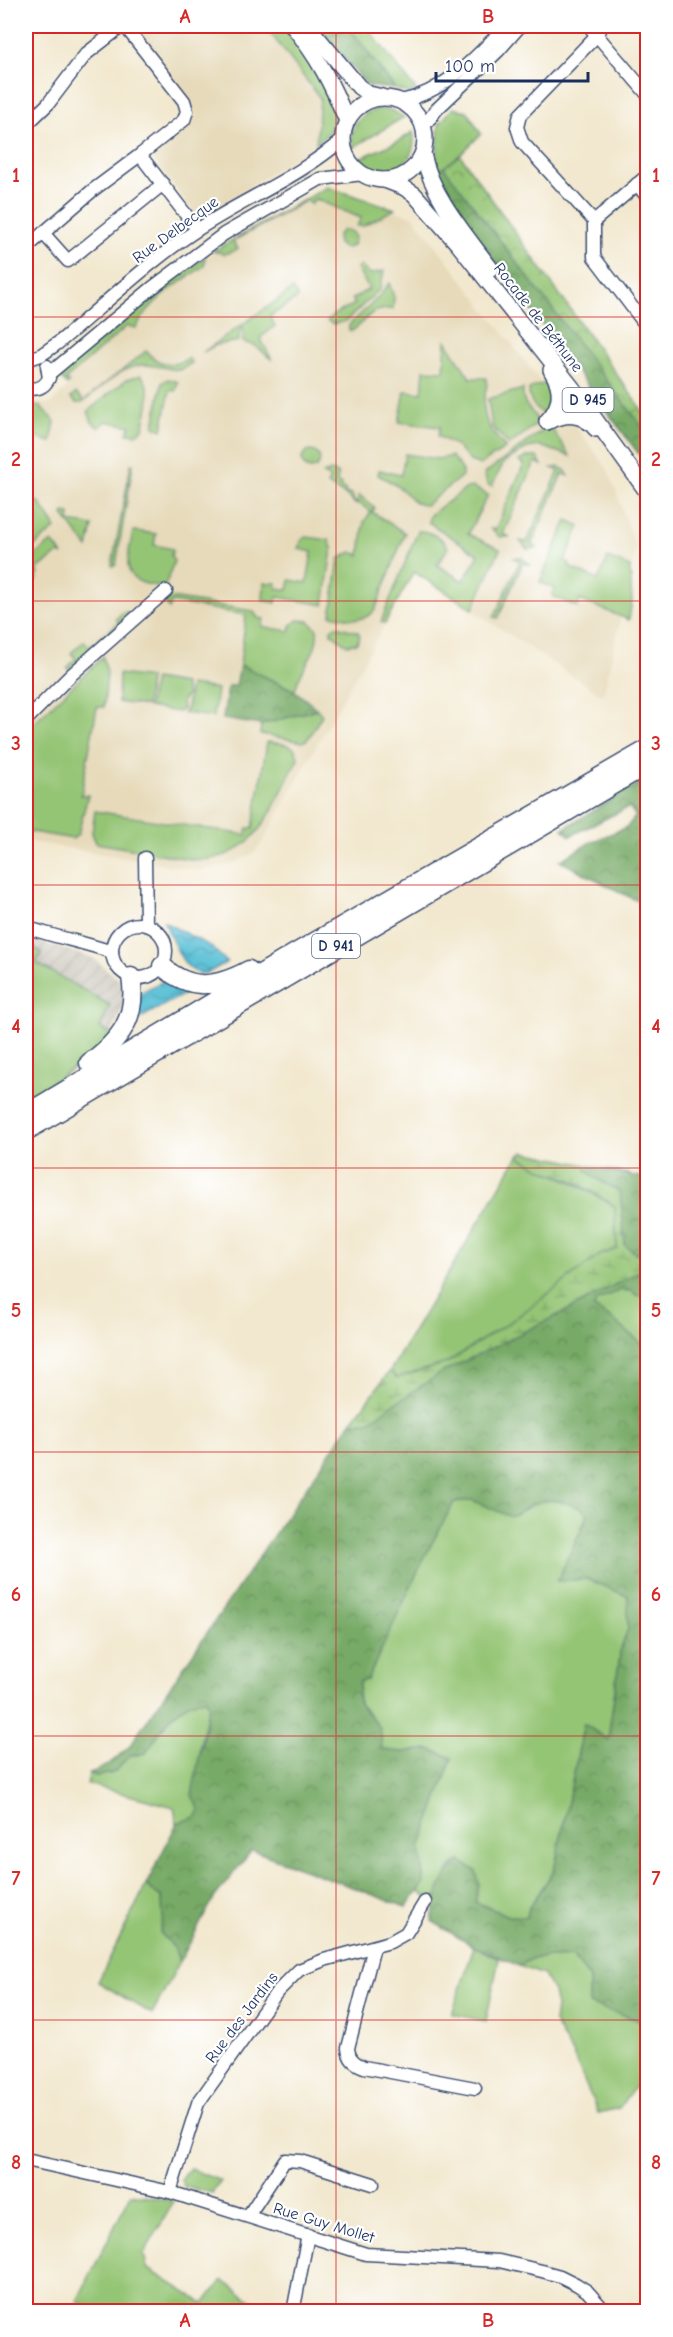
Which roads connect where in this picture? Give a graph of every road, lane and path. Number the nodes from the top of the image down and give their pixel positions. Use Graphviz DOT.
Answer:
graph roads {
  1 [pos="124,26"];
  2 [pos="293,26"];
  3 [pos="308,26"];
  4 [pos="506,26"];
  5 [pos="520,26"];
  6 [pos="596,28"];
  7 [pos="648,95"];
  8 [pos="382,97"];
  9 [pos="401,101"];
  10 [pos="347,121"];
  11 [pos="26,125"];
  12 [pos="424,126"];
  13 [pos="343,139"];
  14 [pos="423,154"];
  15 [pos="140,155"];
  16 [pos="363,174"];
  17 [pos="648,175"];
  18 [pos="385,180"];
  19 [pos="163,184"];
  20 [pos="637,184"];
  21 [pos="648,198"];
  22 [pos="594,221"];
  23 [pos="198,229"];
  24 [pos="43,232"];
  25 [pos="26,248"];
  26 [pos="648,328"];
  27 [pos="526,330"];
  28 [pos="30,359"];
  29 [pos="49,374"];
  30 [pos="27,390"];
  31 [pos="632,470"];
  32 [pos="648,478"];
  33 [pos="648,492"];
  34 [pos="166,591"];
  35 [pos="26,720"];
  36 [pos="648,748"];
  37 [pos="648,764"];
  38 [pos="145,858"];
  39 [pos="145,903"];
  40 [pos="133,926"];
  41 [pos="146,926"];
  42 [pos="26,927"];
  43 [pos="117,936"];
  44 [pos="319,939"];
  45 [pos="82,942"];
  46 [pos="112,952"];
  47 [pos="162,966"];
  48 [pos="131,977"];
  49 [pos="26,1103"];
  50 [pos="26,1114"];
  51 [pos="26,1131"];
  52 [pos="425,1902"];
  53 [pos="374,1947"];
  54 [pos="475,2088"];
  55 [pos="26,2160"];
  56 [pos="373,2184"];
  57 [pos="170,2192"];
  58 [pos="248,2216"];
  59 [pos="308,2235"];
  60 [pos="292,2312"];
  61 [pos="606,2312"];
  1 -- 11 [label="street"];
  1 -- 15 [label="street"];
  2 -- 10 [label="main road"];
  3 -- 8 [label="main road"];
  4 -- 9 [label="street"];
  5 -- 12 [label="street"];
  6 -- 7 [label="street"];
  6 -- 22 [label="street"];
  8 -- 9 [label="main road"];
  8 -- 10 [label="main road"];
  9 -- 12 [label="main road"];
  10 -- 13 [label="main road"];
  12 -- 14 [label="main road"];
  13 -- 16 [label="main road"];
  13 -- 23 [label="street, Rue Delbecque"];
  14 -- 18 [label="main road"];
  14 -- 32 [label="main road, Rocade de Béthune / D 945"];
  15 -- 19 [label="street"];
  15 -- 24 [label="street"];
  16 -- 18 [label="main road"];
  16 -- 29 [label="street, Rue Delbecque"];
  17 -- 20 [label="street"];
  18 -- 27 [label="main road, Rocade de Béthune / D 945"];
  19 -- 23 [label="street"];
  19 -- 24 [label="street"];
  20 -- 21 [label="street"];
  20 -- 22 [label="street"];
  22 -- 26 [label="street"];
  23 -- 28 [label="street, Rue Delbecque"];
  24 -- 25 [label="street"];
  27 -- 31 [label="main road, Rocade de Béthune / D 945"];
  27 -- 31 [label="main road"];
  28 -- 29 [label="street"];
  29 -- 30 [label="street, Rue Delbecque"];
  31 -- 33 [label="main road, Rocade de Béthune / D 945"];
  34 -- 35 [label="street"];
  36 -- 44 [label="highway, D 941"];
  37 -- 51 [label="highway, D 941"];
  38 -- 39 [label="street"];
  39 -- 40 [label="street"];
  39 -- 41 [label="street"];
  40 -- 41 [label="street"];
  40 -- 43 [label="street"];
  41 -- 47 [label="street"];
  42 -- 45 [label="street"];
  43 -- 45 [label="street"];
  43 -- 46 [label="street"];
  44 -- 47 [label="highway"];
  44 -- 50 [label="highway, D 941"];
  45 -- 46 [label="street"];
  46 -- 48 [label="street"];
  47 -- 48 [label="street"];
  48 -- 49 [label="highway"];
  52 -- 53 [label="street, Rue des Jardins"];
  53 -- 54 [label="street"];
  53 -- 57 [label="street, Rue des Jardins"];
  55 -- 57 [label="street, Rue Guy Mollet"];
  56 -- 58 [label="street"];
  57 -- 58 [label="street, Rue Guy Mollet"];
  58 -- 59 [label="street, Rue Guy Mollet"];
  59 -- 60 [label="street"];
  59 -- 61 [label="street, Rue Guy Mollet"];
}
